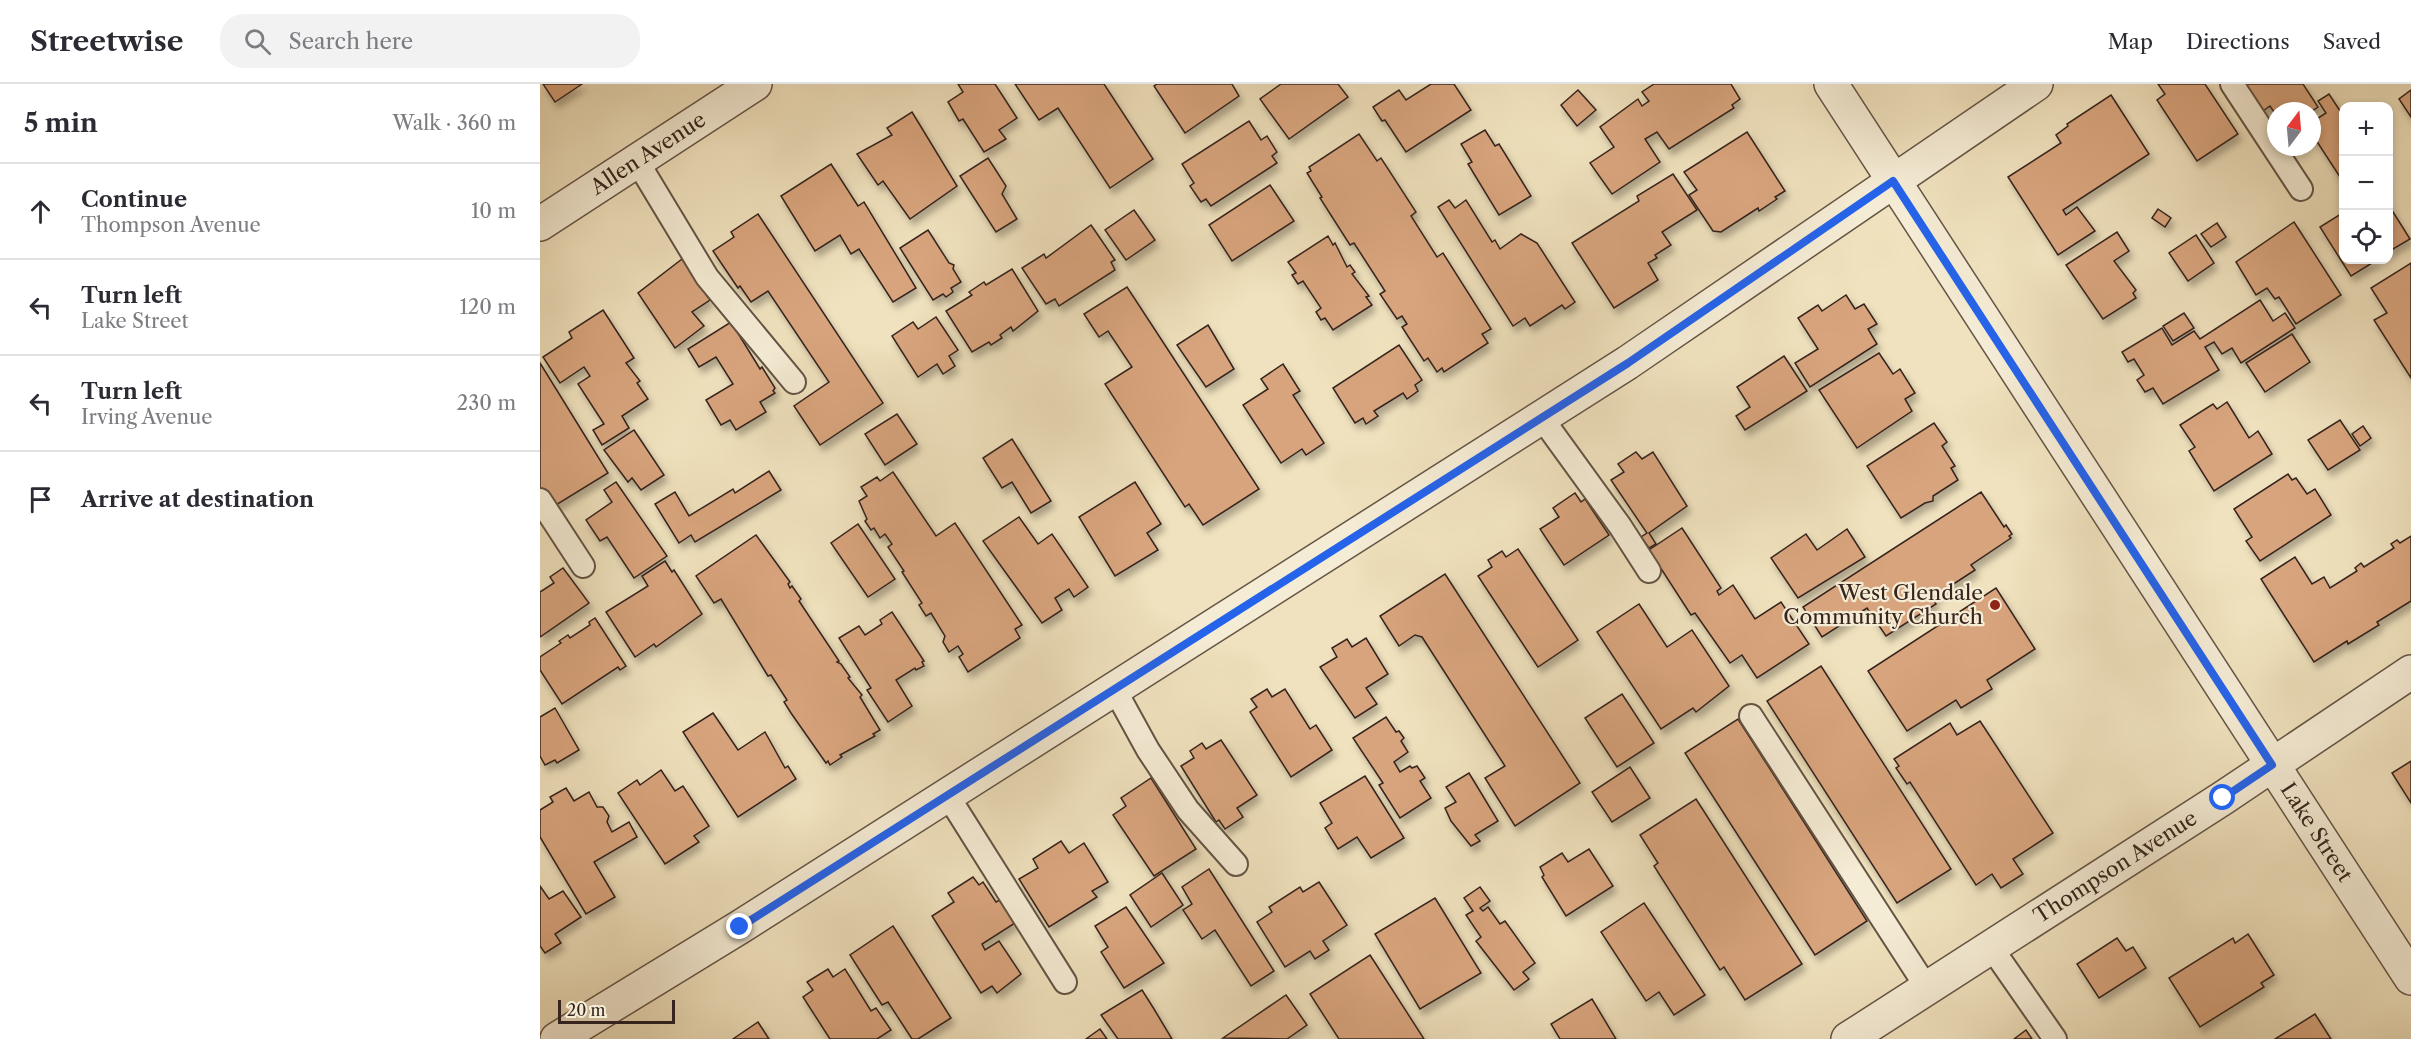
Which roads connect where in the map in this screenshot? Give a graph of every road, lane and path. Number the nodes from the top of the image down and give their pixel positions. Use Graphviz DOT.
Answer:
graph roads {
  1 [pos="755,84"];
  2 [pos="1831,84"];
  3 [pos="2036,84"];
  4 [pos="2232,84"];
  5 [pos="637,160"];
  6 [pos="1893,181"];
  7 [pos="2301,189"];
  8 [pos="540,224"];
  9 [pos="794,382"];
  10 [pos="1541,417"];
  11 [pos="540,500"];
  12 [pos="583,566"];
  13 [pos="1649,571"];
  14 [pos="2411,672"];
  15 [pos="1115,690"];
  16 [pos="1751,716"];
  17 [pos="2272,765"];
  18 [pos="948,796"];
  19 [pos="1236,864"];
  20 [pos="1991,947"];
  21 [pos="2411,978"];
  22 [pos="1065,982"];
  23 [pos="1927,988"];
  24 [pos="557,1039"];
  25 [pos="1849,1039"];
  26 [pos="2055,1039"];
  1 -- 5 [label="street, Allen Avenue"];
  2 -- 6 [label="street, Lake Street"];
  3 -- 6 [label="street"];
  4 -- 7 [label="lane"];
  5 -- 8 [label="street, Allen Avenue"];
  5 -- 9 [label="lane"];
  6 -- 10 [label="street"];
  6 -- 17 [label="street, Lake Street"];
  10 -- 13 [label="lane"];
  10 -- 15 [label="street"];
  11 -- 12 [label="lane"];
  14 -- 17 [label="street, Thompson Avenue"];
  15 -- 18 [label="street"];
  15 -- 19 [label="lane"];
  16 -- 23 [label="lane"];
  17 -- 20 [label="street, Thompson Avenue"];
  17 -- 21 [label="street, Lake Street"];
  18 -- 22 [label="lane"];
  18 -- 24 [label="street"];
  20 -- 23 [label="street, Thompson Avenue"];
  20 -- 26 [label="lane"];
  23 -- 25 [label="street, Thompson Avenue"];
}
